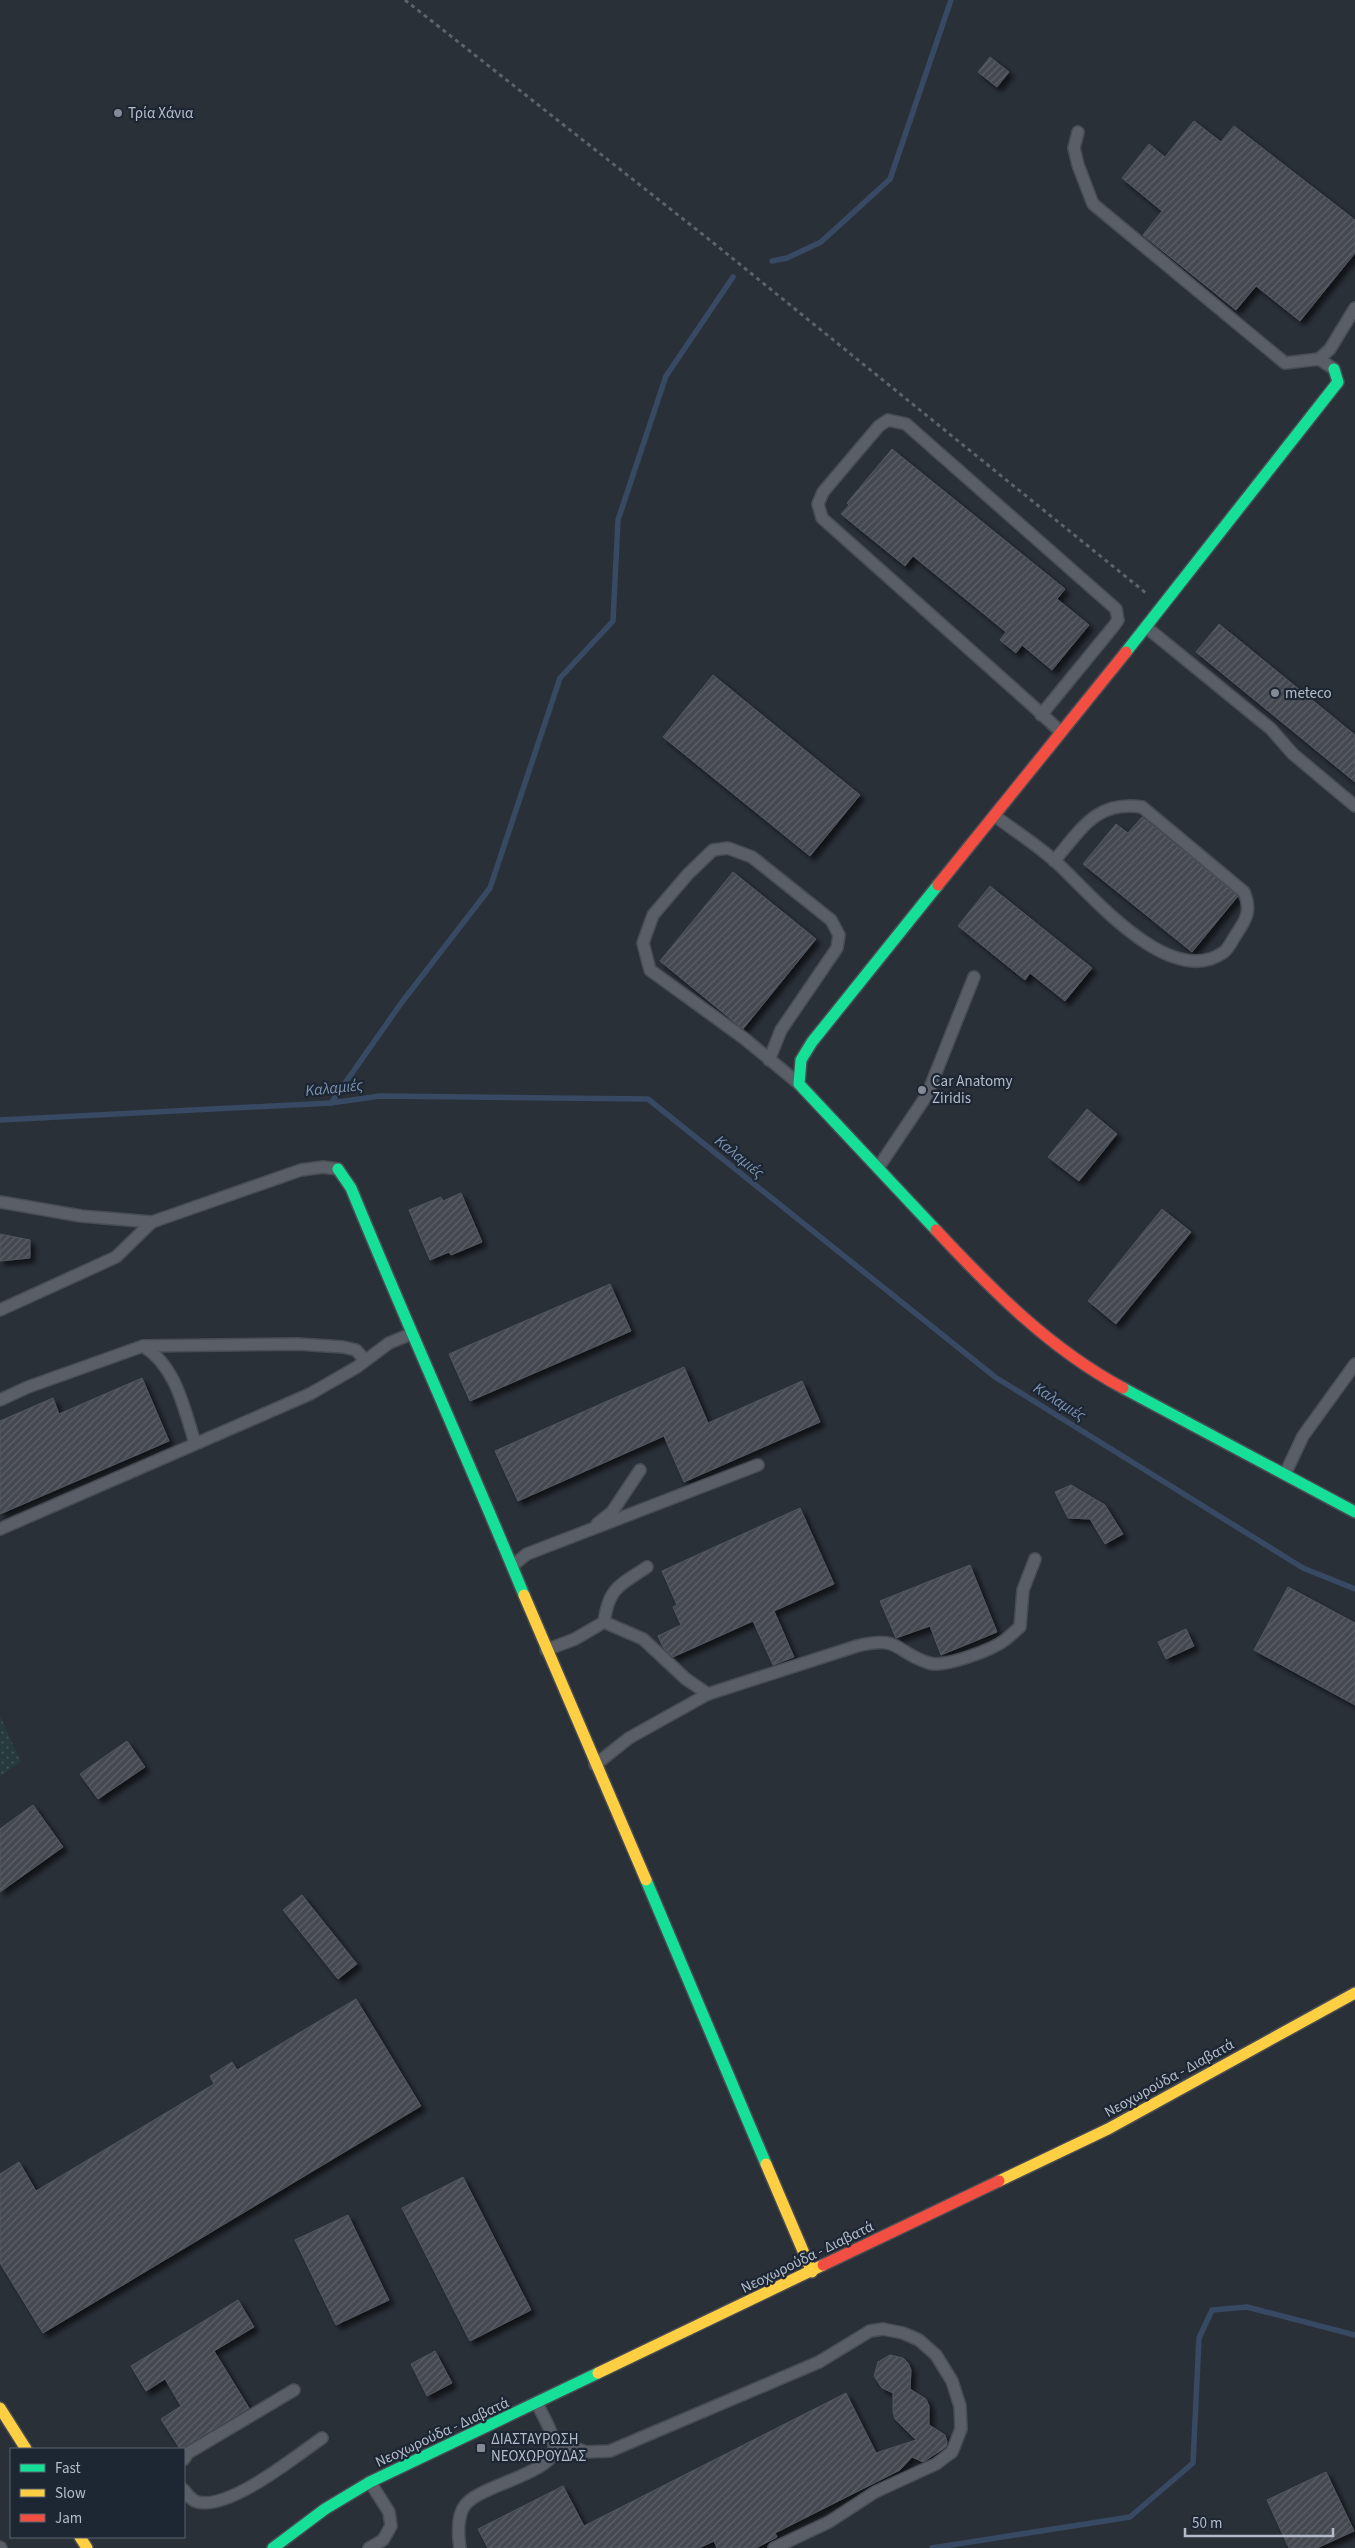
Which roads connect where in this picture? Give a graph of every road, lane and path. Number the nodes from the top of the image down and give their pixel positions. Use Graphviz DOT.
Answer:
graph roads {
  1 [pos="405,0"];
  2 [pos="1078,132"];
  3 [pos="1355,308"];
  4 [pos="1319,359"];
  5 [pos="1334,369"];
  6 [pos="1162,606"];
  7 [pos="1146,627"];
  8 [pos="1041,715"];
  9 [pos="1061,732"];
  10 [pos="1355,806"];
  11 [pos="995,816"];
  12 [pos="1054,861"];
  13 [pos="974,977"];
  14 [pos="769,1060"];
  15 [pos="799,1084"];
  16 [pos="878,1168"];
  17 [pos="338,1169"];
  18 [pos="0,1202"];
  19 [pos="152,1222"];
  20 [pos="0,1310"];
  21 [pos="410,1334"];
  22 [pos="143,1346"];
  23 [pos="364,1359"];
  24 [pos="1355,1364"];
  25 [pos="0,1400"];
  26 [pos="195,1443"];
  27 [pos="758,1465"];
  28 [pos="640,1470"];
  29 [pos="1285,1475"];
  30 [pos="1355,1512"];
  31 [pos="0,1529"];
  32 [pos="590,1530"];
  33 [pos="1035,1559"];
  34 [pos="511,1567"];
  35 [pos="647,1567"];
  36 [pos="604,1622"];
  37 [pos="546,1650"];
  38 [pos="708,1694"];
  39 [pos="595,1765"];
  40 [pos="1355,1993"];
  41 [pos="812,2272"];
  42 [pos="294,2390"];
  43 [pos="537,2403"];
  44 [pos="1,2412"];
  45 [pos="322,2438"];
  46 [pos="554,2440"];
  47 [pos="25,2448"];
  48 [pos="185,2457"];
  49 [pos="370,2482"];
  50 [pos="185,2491"];
  51 [pos="273,2548"];
  52 [pos="370,2548"];
  53 [pos="460,2548"];
  54 [pos="774,2548"];
  1 -- 6 [label="path"];
  2 -- 4 [label="lane"];
  3 -- 4 [label="lane"];
  4 -- 5 [label="lane"];
  5 -- 6 [label="street"];
  6 -- 7 [label="street"];
  7 -- 9 [label="street"];
  7 -- 10 [label="lane"];
  8 -- 8 [label="lane"];
  8 -- 9 [label="lane"];
  9 -- 11 [label="street"];
  11 -- 12 [label="lane"];
  11 -- 15 [label="street"];
  12 -- 12 [label="lane"];
  13 -- 16 [label="lane"];
  14 -- 14 [label="lane"];
  14 -- 15 [label="lane"];
  15 -- 16 [label="street"];
  16 -- 29 [label="street"];
  17 -- 19 [label="lane"];
  17 -- 21 [label="street"];
  18 -- 19 [label="lane"];
  19 -- 20 [label="lane"];
  21 -- 23 [label="lane"];
  21 -- 34 [label="street"];
  22 -- 23 [label="lane"];
  22 -- 25 [label="lane"];
  22 -- 26 [label="lane"];
  23 -- 26 [label="lane"];
  24 -- 29 [label="lane"];
  26 -- 31 [label="lane"];
  27 -- 32 [label="lane"];
  28 -- 32 [label="lane"];
  29 -- 30 [label="street"];
  32 -- 34 [label="lane"];
  33 -- 38 [label="lane"];
  34 -- 37 [label="street"];
  35 -- 36 [label="lane"];
  36 -- 37 [label="lane"];
  36 -- 38 [label="lane"];
  37 -- 39 [label="street"];
  38 -- 39 [label="lane"];
  39 -- 41 [label="street"];
  40 -- 41 [label="street, Νεοχωρούδα - Διαβατά"];
  41 -- 43 [label="street, Νεοχωρούδα - Διαβατά"];
  42 -- 48 [label="lane"];
  43 -- 46 [label="lane"];
  43 -- 49 [label="street, Νεοχωρούδα - Διαβατά"];
  44 -- 47 [label="street"];
  45 -- 50 [label="lane"];
  46 -- 53 [label="lane"];
  46 -- 54 [label="lane"];
  49 -- 51 [label="street, Νεοχωρούδα - Διαβατά"];
  49 -- 52 [label="lane"];
}
